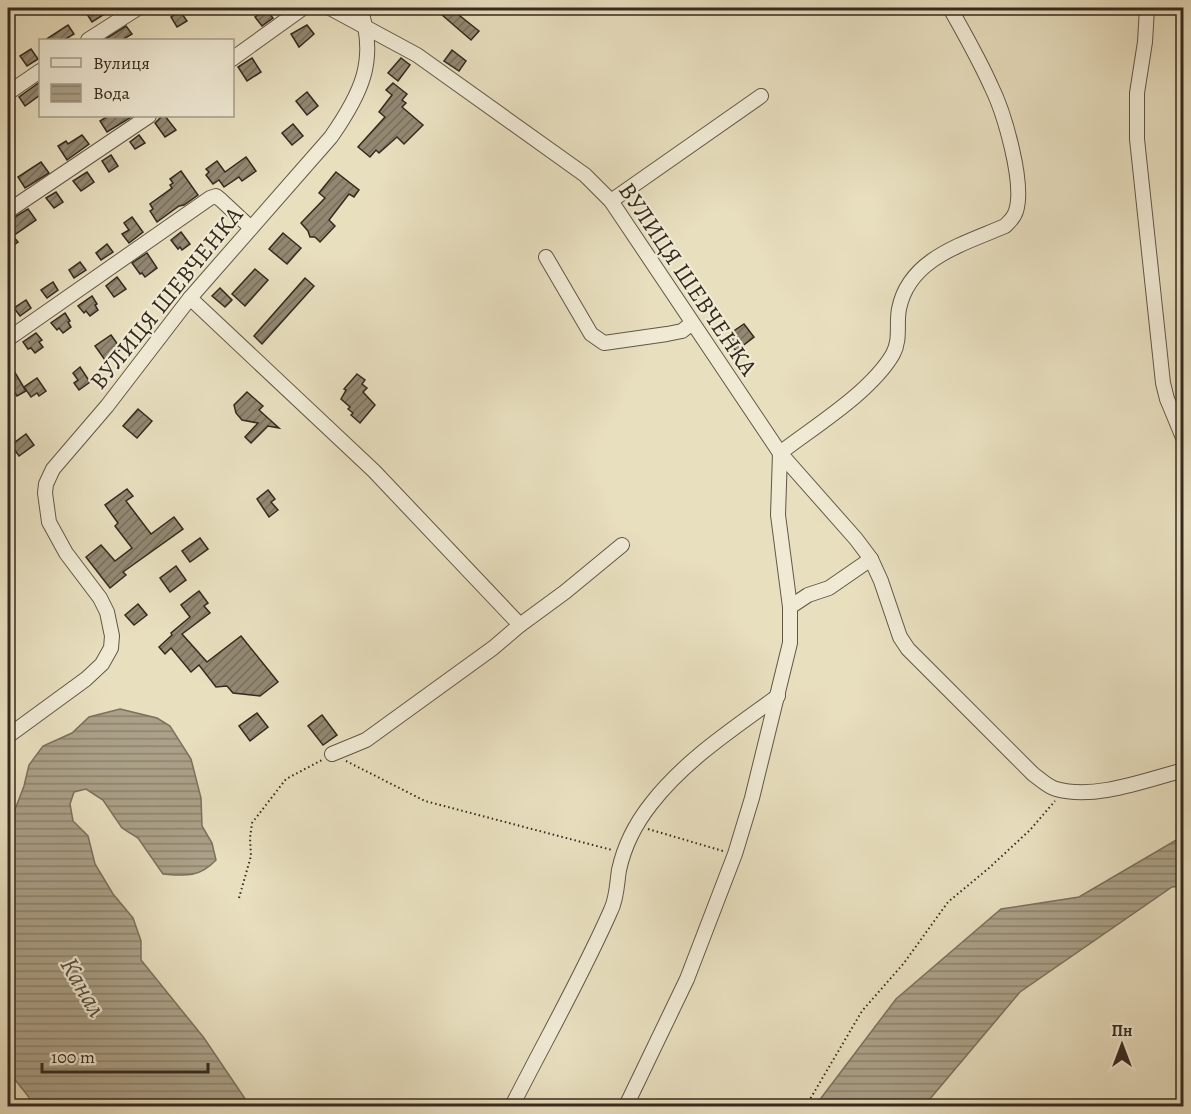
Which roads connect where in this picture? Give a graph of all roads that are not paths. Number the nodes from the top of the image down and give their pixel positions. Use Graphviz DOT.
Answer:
graph roads {
  1 [pos="138,8"];
  2 [pos="303,8"];
  3 [pos="330,8"];
  4 [pos="360,8"];
  5 [pos="950,8"];
  6 [pos="1147,8"];
  7 [pos="367,28"];
  8 [pos="90,39"];
  9 [pos="234,58"];
  10 [pos="39,72"];
  11 [pos="8,93"];
  12 [pos="761,96"];
  13 [pos="148,117"];
  14 [pos="611,201"];
  15 [pos="8,211"];
  16 [pos="251,228"];
  17 [pos="546,257"];
  18 [pos="190,298"];
  19 [pos="692,322"];
  20 [pos="8,339"];
  21 [pos="1184,440"];
  22 [pos="780,453"];
  23 [pos="622,545"];
  24 [pos="871,559"];
  25 [pos="790,607"];
  26 [pos="520,625"];
  27 [pos="778,696"];
  28 [pos="8,736"];
  29 [pos="332,754"];
  30 [pos="1184,770"];
  31 [pos="513,1104"];
  32 [pos="626,1107"];
  1 -- 8 [label="street"];
  2 -- 9 [label="street"];
  3 -- 7 [label="street"];
  4 -- 7 [label="street"];
  5 -- 22 [label="street"];
  6 -- 21 [label="street"];
  7 -- 14 [label="street, ВУЛИЦЯ ШЕВЧЕНКА"];
  7 -- 16 [label="street, ВУЛИЦЯ ШЕВЧЕНКА"];
  10 -- 11 [label="street"];
  12 -- 14 [label="street"];
  13 -- 15 [label="street"];
  14 -- 19 [label="street, ВУЛИЦЯ ШЕВЧЕНКА"];
  16 -- 18 [label="street, ВУЛИЦЯ ШЕВЧЕНКА"];
  16 -- 20 [label="street"];
  17 -- 19 [label="street"];
  18 -- 26 [label="street"];
  18 -- 28 [label="street, ВУЛИЦЯ ШЕВЧЕНКА"];
  19 -- 22 [label="street, ВУЛИЦЯ ШЕВЧЕНКА"];
  22 -- 24 [label="street, ВУЛИЦЯ ШЕВЧЕНКА"];
  22 -- 25 [label="street"];
  23 -- 26 [label="street"];
  24 -- 25 [label="street"];
  24 -- 30 [label="street, ВУЛИЦЯ ШЕВЧЕНКА"];
  25 -- 27 [label="street"];
  26 -- 29 [label="street"];
  27 -- 31 [label="street"];
  27 -- 32 [label="street"];
}
